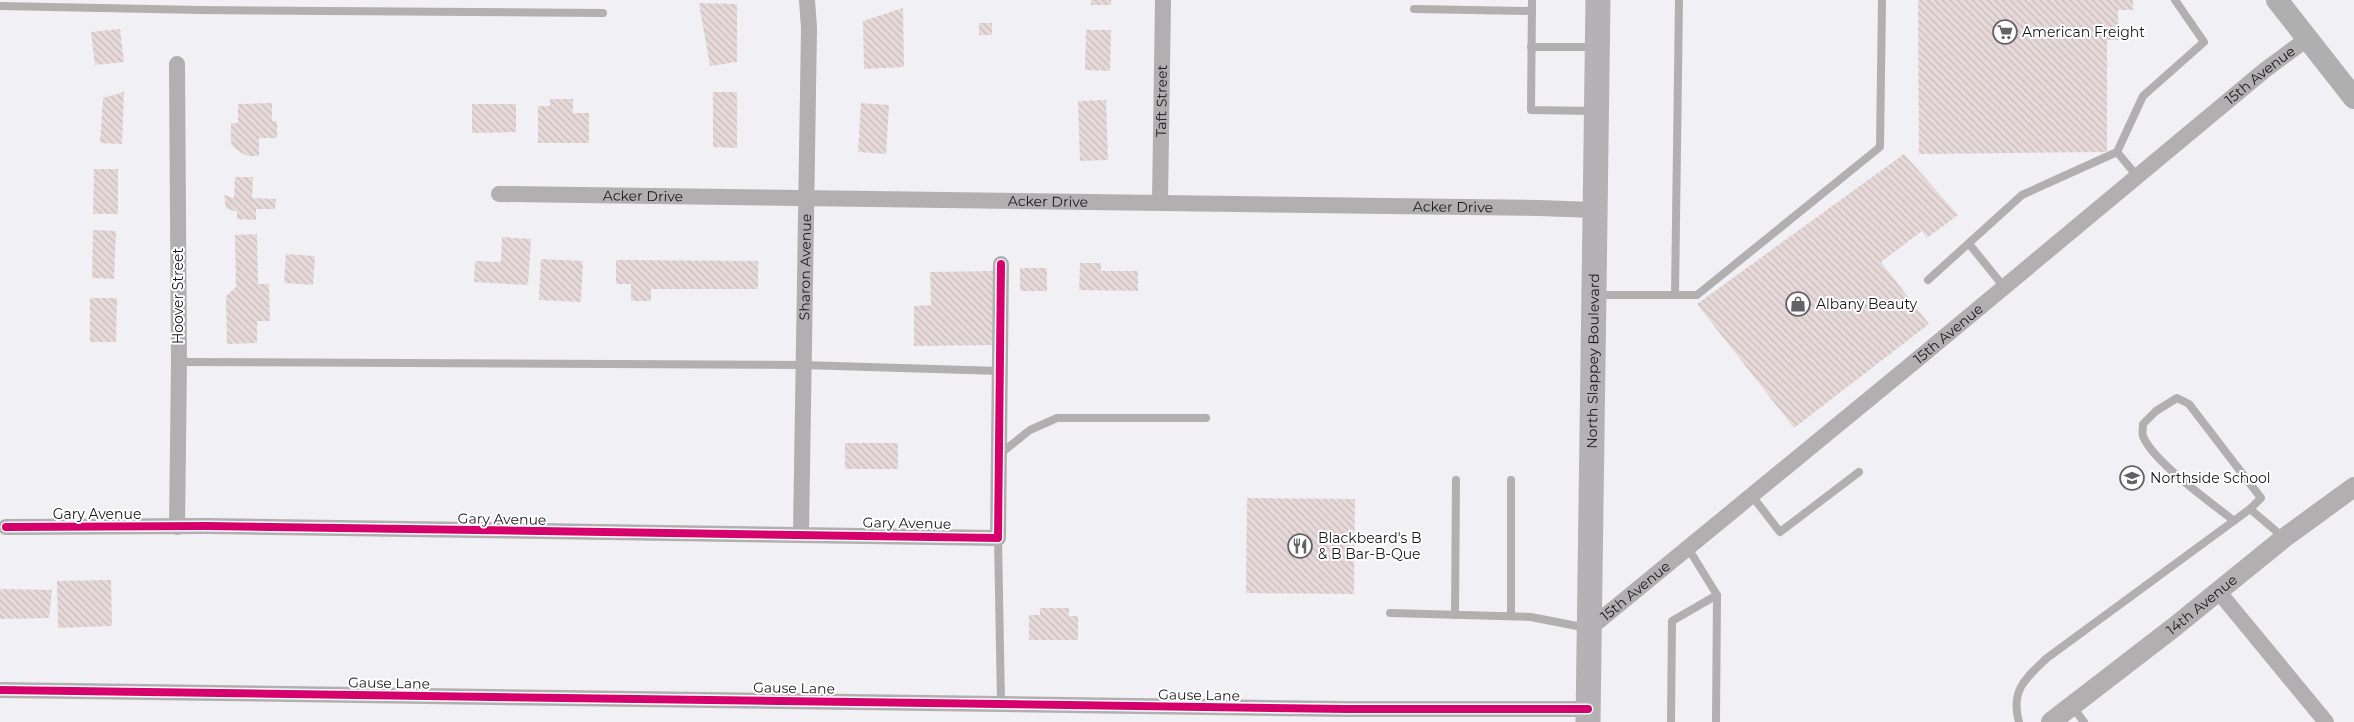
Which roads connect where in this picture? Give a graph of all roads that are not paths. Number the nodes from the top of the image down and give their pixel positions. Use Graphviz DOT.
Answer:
graph roads {
  1 [pos="807,0"];
  2 [pos="1163,0"];
  3 [pos="1532,0"];
  4 [pos="1598,0"];
  5 [pos="1679,0"];
  6 [pos="1882,0"];
  7 [pos="2175,0"];
  8 [pos="2277,0"];
  9 [pos="0,6"];
  10 [pos="1414,9"];
  11 [pos="1532,11"];
  12 [pos="603,13"];
  13 [pos="2307,39"];
  14 [pos="1597,46"];
  15 [pos="1531,47"];
  16 [pos="177,64"];
  17 [pos="2350,85"];
  18 [pos="1596,111"];
  19 [pos="2117,152"];
  20 [pos="2137,176"];
  21 [pos="499,194"];
  22 [pos="805,199"];
  23 [pos="1160,202"];
  24 [pos="1595,210"];
  25 [pos="1970,245"];
  26 [pos="1001,264"];
  27 [pos="1928,280"];
  28 [pos="2004,287"];
  29 [pos="1594,296"];
  30 [pos="1675,296"];
  31 [pos="179,362"];
  32 [pos="803,365"];
  33 [pos="1000,371"];
  34 [pos="1206,418"];
  35 [pos="999,456"];
  36 [pos="1859,472"];
  37 [pos="1456,480"];
  38 [pos="1511,480"];
  39 [pos="2354,487"];
  40 [pos="1752,496"];
  41 [pos="2250,509"];
  42 [pos="2234,521"];
  43 [pos="6,527"];
  44 [pos="177,527"];
  45 [pos="800,533"];
  46 [pos="998,538"];
  47 [pos="2284,538"];
  48 [pos="1688,548"];
  49 [pos="2218,591"];
  50 [pos="1717,595"];
  51 [pos="1390,613"];
  52 [pos="1455,615"];
  53 [pos="1511,616"];
  54 [pos="1589,628"];
  55 [pos="0,690"];
  56 [pos="1001,704"];
  57 [pos="2072,706"];
  58 [pos="1588,716"];
  59 [pos="1671,722"];
  60 [pos="1716,722"];
  61 [pos="2019,722"];
  62 [pos="2051,722"];
  63 [pos="2084,722"];
  64 [pos="2326,722"];
  1 -- 22 [label="street, Sharon Avenue"];
  2 -- 23 [label="street, Taft Street"];
  3 -- 11 [label="lane"];
  4 -- 14 [label="main road, North Slappey Boulevard"];
  5 -- 30 [label="lane"];
  6 -- 30 [label="lane"];
  7 -- 19 [label="lane"];
  8 -- 13 [label="main road"];
  9 -- 12 [label="lane"];
  10 -- 11 [label="lane"];
  11 -- 15 [label="lane"];
  13 -- 17 [label="main road"];
  13 -- 20 [label="street, 15th Avenue"];
  14 -- 15 [label="lane"];
  14 -- 18 [label="main road, North Slappey Boulevard"];
  15 -- 18 [label="lane"];
  16 -- 31 [label="street, Hoover Street"];
  18 -- 24 [label="main road, North Slappey Boulevard"];
  19 -- 20 [label="lane"];
  19 -- 25 [label="lane"];
  20 -- 28 [label="street, 15th Avenue"];
  21 -- 22 [label="street, Acker Drive"];
  22 -- 23 [label="street, Acker Drive"];
  22 -- 32 [label="street, Sharon Avenue"];
  23 -- 24 [label="street, Acker Drive"];
  24 -- 29 [label="main road, North Slappey Boulevard"];
  25 -- 27 [label="lane"];
  25 -- 28 [label="lane"];
  26 -- 33 [label="street"];
  28 -- 40 [label="street, 15th Avenue"];
  29 -- 30 [label="lane"];
  29 -- 54 [label="main road, North Slappey Boulevard"];
  31 -- 32 [label="lane"];
  31 -- 44 [label="street, Hoover Street"];
  32 -- 33 [label="lane"];
  32 -- 45 [label="street, Sharon Avenue"];
  33 -- 35 [label="street"];
  34 -- 35 [label="lane"];
  35 -- 46 [label="street"];
  36 -- 40 [label="lane"];
  37 -- 52 [label="lane"];
  38 -- 53 [label="lane"];
  39 -- 47 [label="street, 14th Avenue"];
  40 -- 48 [label="street, 15th Avenue"];
  41 -- 42 [label="lane"];
  41 -- 42 [label="lane"];
  41 -- 47 [label="lane"];
  42 -- 61 [label="lane"];
  43 -- 44 [label="street, Gary Avenue"];
  44 -- 45 [label="street, Gary Avenue"];
  45 -- 46 [label="street, Gary Avenue"];
  46 -- 56 [label="lane"];
  47 -- 49 [label="street, 14th Avenue"];
  48 -- 50 [label="lane"];
  48 -- 54 [label="street, 15th Avenue"];
  49 -- 57 [label="street, 14th Avenue"];
  49 -- 64 [label="street"];
  50 -- 59 [label="lane"];
  50 -- 60 [label="lane"];
  51 -- 52 [label="lane"];
  52 -- 53 [label="lane"];
  53 -- 54 [label="lane"];
  54 -- 58 [label="main road, North Slappey Boulevard"];
  55 -- 56 [label="street, Gause Lane"];
  56 -- 58 [label="street, Gause Lane"];
  57 -- 62 [label="street, 14th Avenue"];
  57 -- 63 [label="lane"];
}
